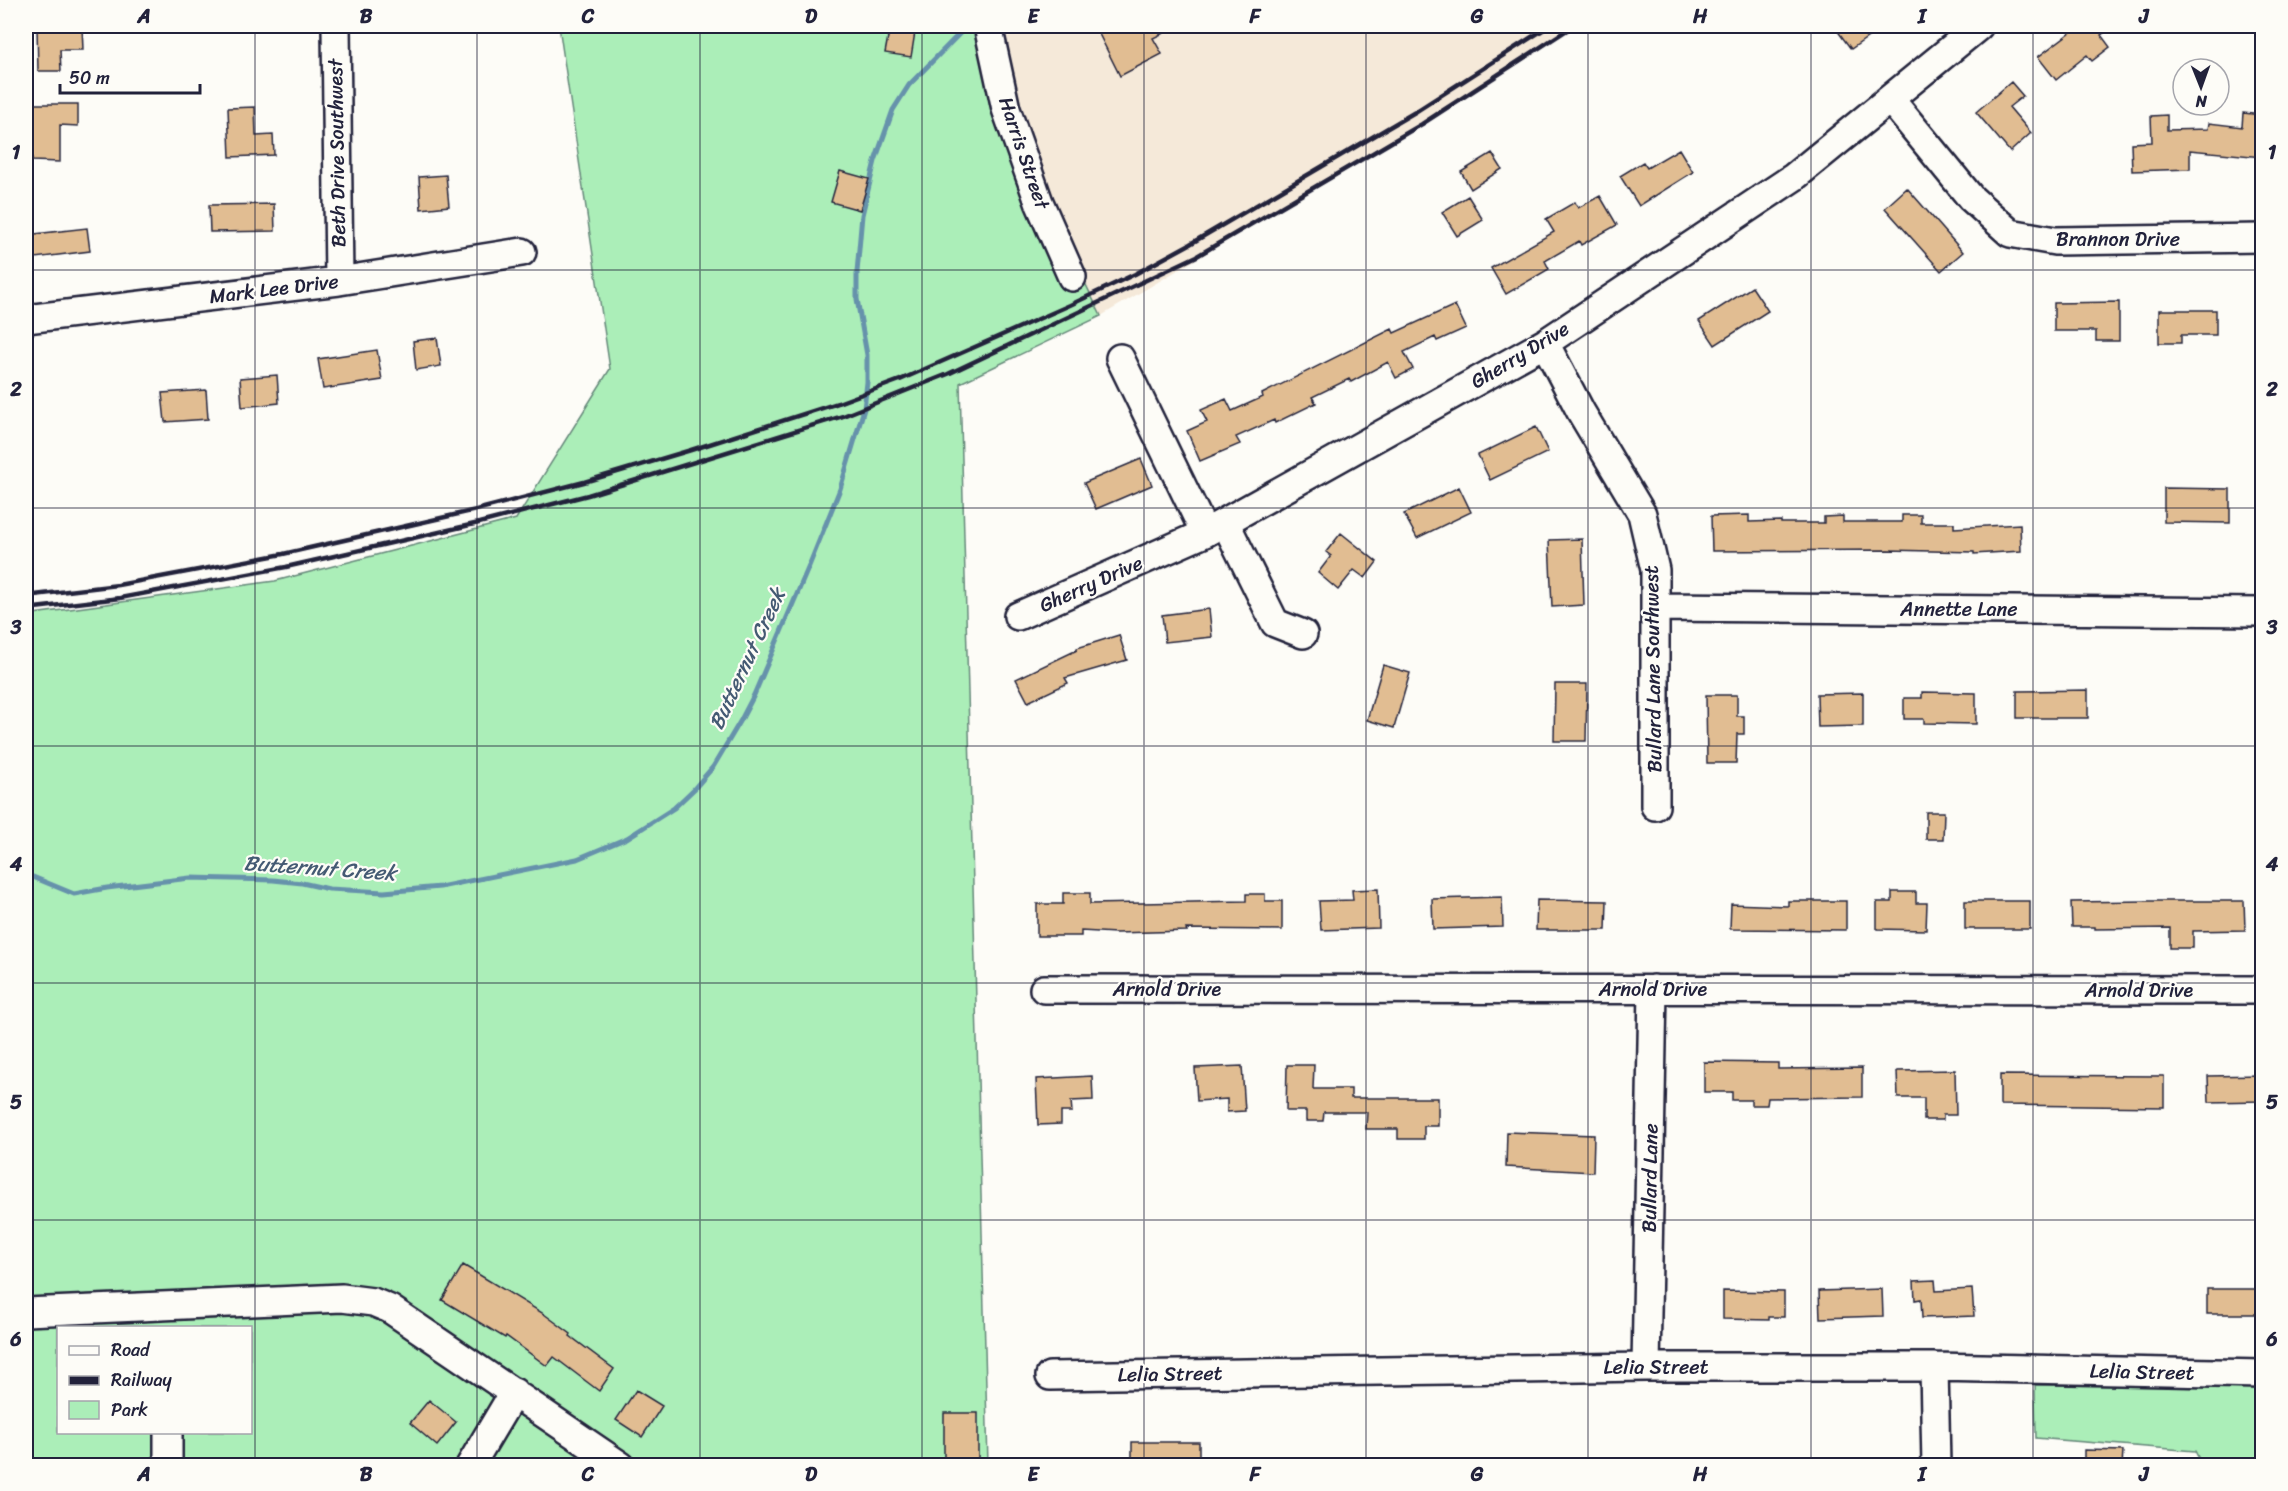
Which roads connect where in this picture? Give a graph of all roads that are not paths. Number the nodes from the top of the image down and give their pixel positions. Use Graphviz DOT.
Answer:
graph roads {
  1 [pos="336,26"];
  2 [pos="988,26"];
  3 [pos="1979,26"];
  4 [pos="1890,99"];
  5 [pos="2262,237"];
  6 [pos="522,252"];
  7 [pos="1072,277"];
  8 [pos="339,281"];
  9 [pos="26,319"];
  10 [pos="1545,343"];
  11 [pos="1120,358"];
  12 [pos="1215,527"];
  13 [pos="1655,607"];
  14 [pos="2262,612"];
  15 [pos="1018,616"];
  16 [pos="1303,633"];
  17 [pos="1655,806"];
  18 [pos="1044,989"];
  19 [pos="1653,989"];
  20 [pos="2262,990"];
  21 [pos="26,1312"];
  22 [pos="166,1317"];
  23 [pos="1646,1367"];
  24 [pos="1934,1367"];
  25 [pos="2262,1374"];
  26 [pos="1050,1376"];
  27 [pos="514,1392"];
  28 [pos="168,1434"];
  29 [pos="168,1466"];
  30 [pos="470,1466"];
  31 [pos="621,1466"];
  32 [pos="1936,1466"];
  1 -- 8 [label="street, Beth Drive Southwest"];
  2 -- 7 [label="street, Harris Street"];
  3 -- 4 [label="street, Gherry Drive"];
  4 -- 5 [label="street, Brannon Drive"];
  4 -- 10 [label="street, Gherry Drive"];
  6 -- 8 [label="street, Mark Lee Drive"];
  8 -- 9 [label="street, Mark Lee Drive"];
  10 -- 12 [label="street, Gherry Drive"];
  10 -- 13 [label="street, Bullard Lane Southwest"];
  11 -- 12 [label="street"];
  12 -- 15 [label="street, Gherry Drive"];
  12 -- 16 [label="street"];
  13 -- 14 [label="street, Annette Lane"];
  13 -- 17 [label="street, Bullard Lane Southwest"];
  18 -- 19 [label="street, Arnold Drive"];
  19 -- 20 [label="street, Arnold Drive"];
  19 -- 23 [label="street, Bullard Lane"];
  21 -- 22 [label="street"];
  22 -- 27 [label="street"];
  23 -- 24 [label="street, Lelia Street"];
  23 -- 26 [label="street, Lelia Street"];
  24 -- 25 [label="street, Lelia Street"];
  24 -- 32 [label="street"];
  27 -- 30 [label="street"];
  27 -- 31 [label="street"];
  28 -- 29 [label="street"];
}
